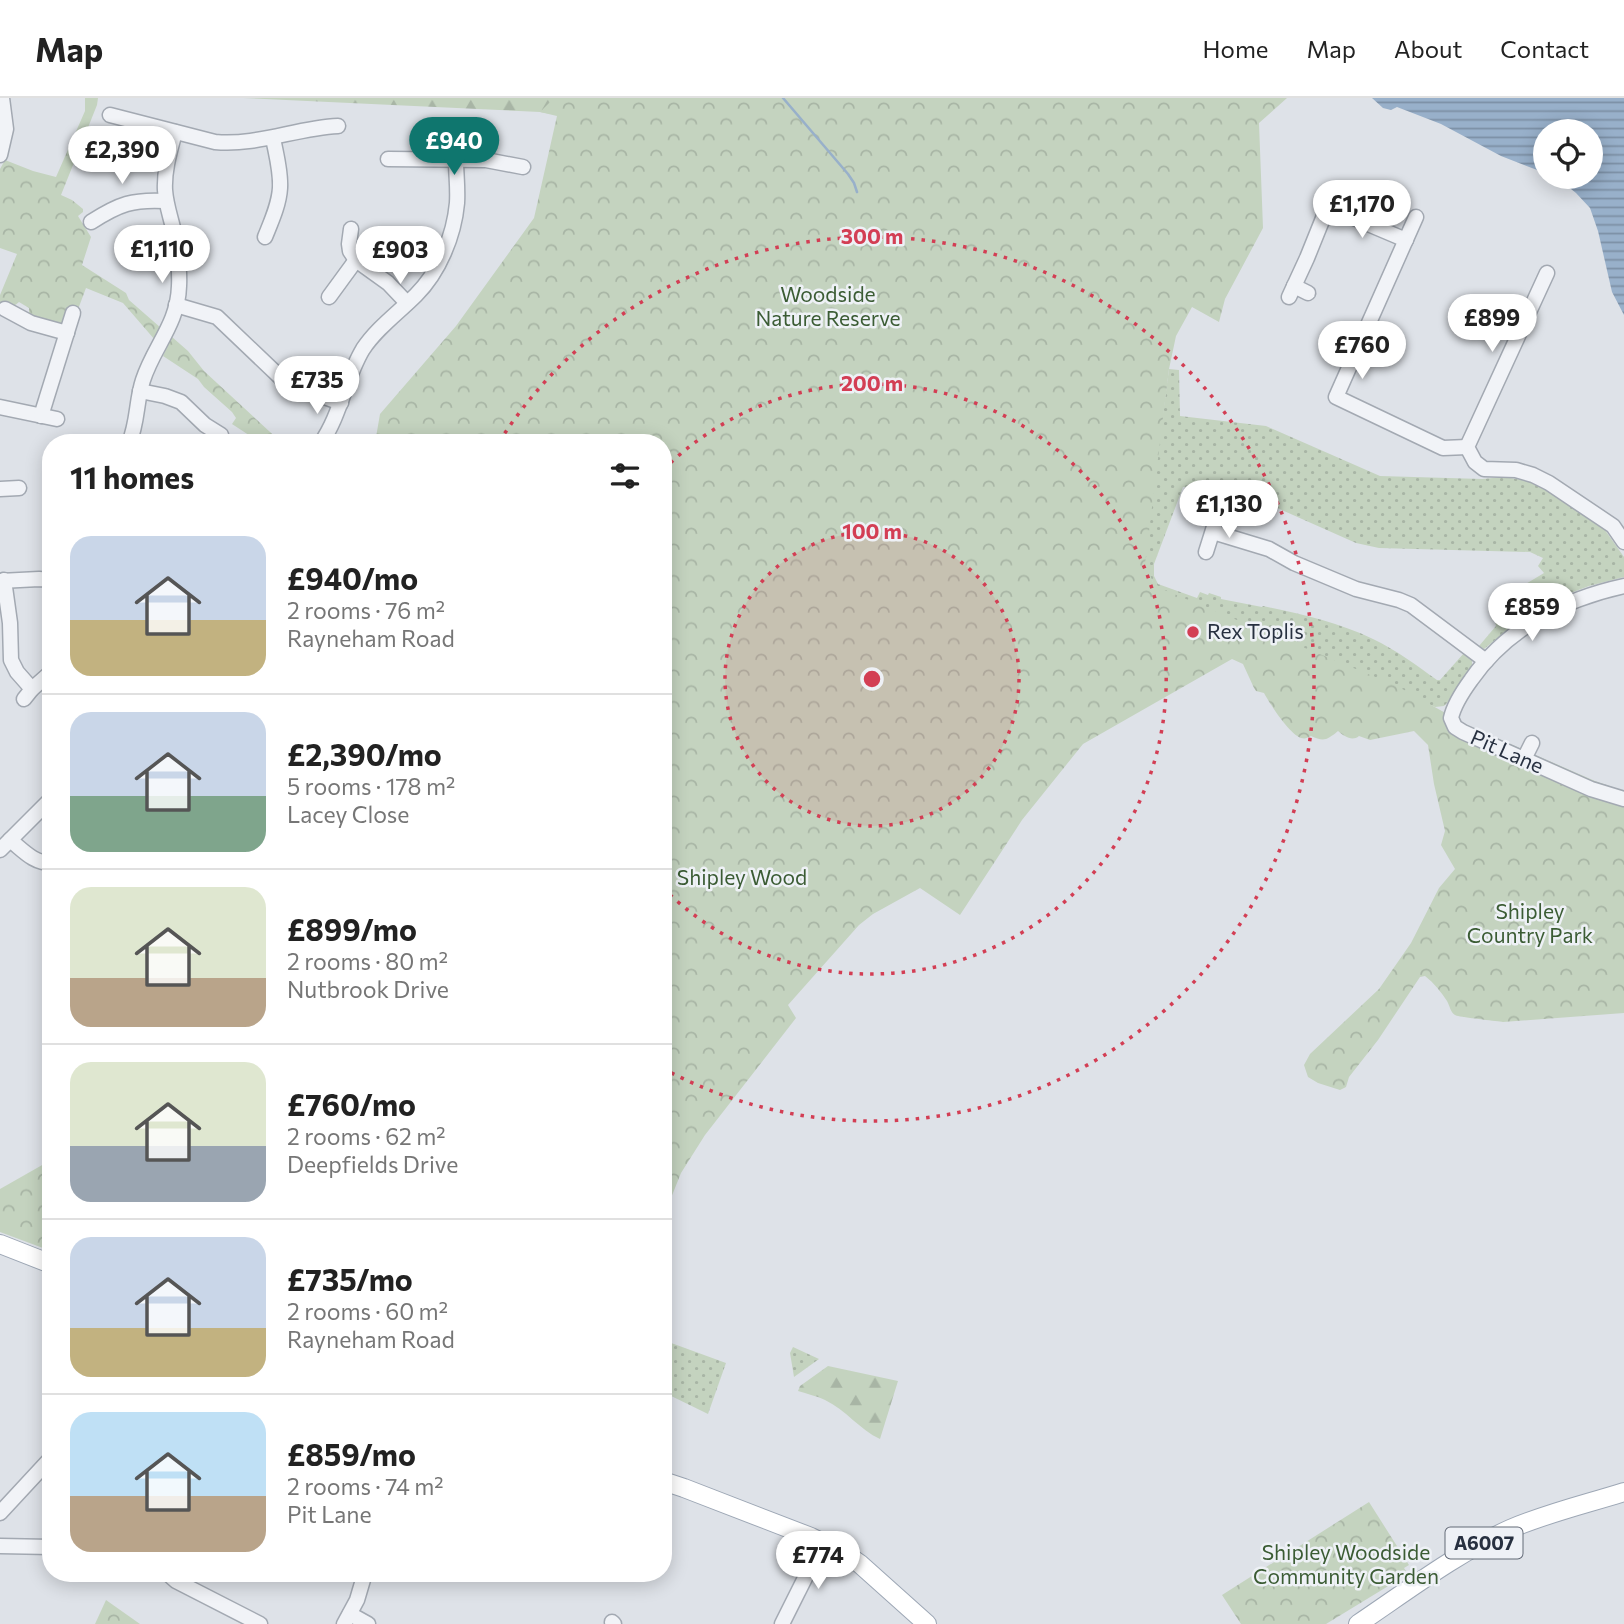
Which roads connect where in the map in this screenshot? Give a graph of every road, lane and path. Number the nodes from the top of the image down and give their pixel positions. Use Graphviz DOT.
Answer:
graph roads {
  1 [pos="2,98"];
  2 [pos="110,115"];
  3 [pos="338,126"];
  4 [pos="174,132"];
  5 [pos="273,138"];
  6 [pos="0,155"];
  7 [pos="388,159"];
  8 [pos="456,160"];
  9 [pos="523,167"];
  10 [pos="1334,191"];
  11 [pos="166,201"];
  12 [pos="1328,206"];
  13 [pos="1416,217"];
  14 [pos="90,221"];
  15 [pos="351,229"];
  16 [pos="264,237"];
  17 [pos="1406,240"];
  18 [pos="356,260"];
  19 [pos="1547,273"];
  20 [pos="1308,293"];
  21 [pos="329,297"];
  22 [pos="407,303"];
  23 [pos="176,305"];
  24 [pos="15,311"];
  25 [pos="73,313"];
  26 [pos="67,333"];
  27 [pos="140,391"];
  28 [pos="341,403"];
  29 [pos="0,407"];
  30 [pos="41,416"];
  31 [pos="57,419"];
  32 [pos="133,434"];
  33 [pos="219,434"];
  34 [pos="326,434"];
  35 [pos="1467,447"];
  36 [pos="19,488"];
  37 [pos="0,489"];
  38 [pos="1217,517"];
  39 [pos="1213,532"];
  40 [pos="1623,539"];
  41 [pos="1206,552"];
  42 [pos="42,579"];
  43 [pos="2,581"];
  44 [pos="1624,586"];
  45 [pos="1486,661"];
  46 [pos="42,681"];
  47 [pos="1532,743"];
  48 [pos="1524,759"];
  49 [pos="1624,799"];
  50 [pos="42,808"];
  51 [pos="5,845"];
  52 [pos="42,862"];
  53 [pos="0,1244"];
  54 [pos="42,1260"];
  55 [pos="42,1468"];
  56 [pos="672,1484"];
  57 [pos="1624,1492"];
  58 [pos="0,1513"];
  59 [pos="816,1539"];
  60 [pos="0,1546"];
  61 [pos="42,1547"];
  62 [pos="178,1582"];
  63 [pos="362,1582"];
  64 [pos="347,1619"];
  65 [pos="260,1624"];
  66 [pos="368,1624"];
  67 [pos="782,1624"];
  68 [pos="927,1624"];
  69 [pos="1358,1624"];
  1 -- 6 [label="street"];
  2 -- 4 [label="street"];
  3 -- 5 [label="street"];
  4 -- 5 [label="street"];
  4 -- 11 [label="street"];
  5 -- 16 [label="street"];
  7 -- 8 [label="street"];
  8 -- 9 [label="street"];
  8 -- 22 [label="street"];
  10 -- 12 [label="street"];
  11 -- 14 [label="street"];
  11 -- 23 [label="street"];
  12 -- 17 [label="street"];
  12 -- 20 [label="street"];
  13 -- 17 [label="street"];
  15 -- 18 [label="street"];
  17 -- 35 [label="street"];
  18 -- 21 [label="street"];
  18 -- 22 [label="street"];
  19 -- 35 [label="street"];
  22 -- 28 [label="street"];
  23 -- 27 [label="street"];
  23 -- 28 [label="street"];
  24 -- 26 [label="street"];
  25 -- 26 [label="street"];
  26 -- 30 [label="street"];
  27 -- 32 [label="street"];
  27 -- 33 [label="street"];
  28 -- 34 [label="street"];
  29 -- 30 [label="street"];
  30 -- 31 [label="street"];
  35 -- 40 [label="street"];
  36 -- 37 [label="street"];
  38 -- 39 [label="street"];
  39 -- 41 [label="street"];
  39 -- 45 [label="street"];
  42 -- 43 [label="street"];
  43 -- 46 [label="street"];
  44 -- 45 [label="street, Pit Lane"];
  45 -- 48 [label="street, Pit Lane"];
  47 -- 48 [label="street"];
  48 -- 49 [label="street, Pit Lane"];
  50 -- 51 [label="street"];
  51 -- 52 [label="street"];
  53 -- 54 [label="main road"];
  55 -- 58 [label="street"];
  56 -- 59 [label="main road"];
  57 -- 69 [label="main road, A6007"];
  59 -- 67 [label="street"];
  59 -- 68 [label="main road"];
  60 -- 61 [label="street"];
  62 -- 65 [label="street"];
  63 -- 64 [label="street"];
  64 -- 66 [label="street"];
}
